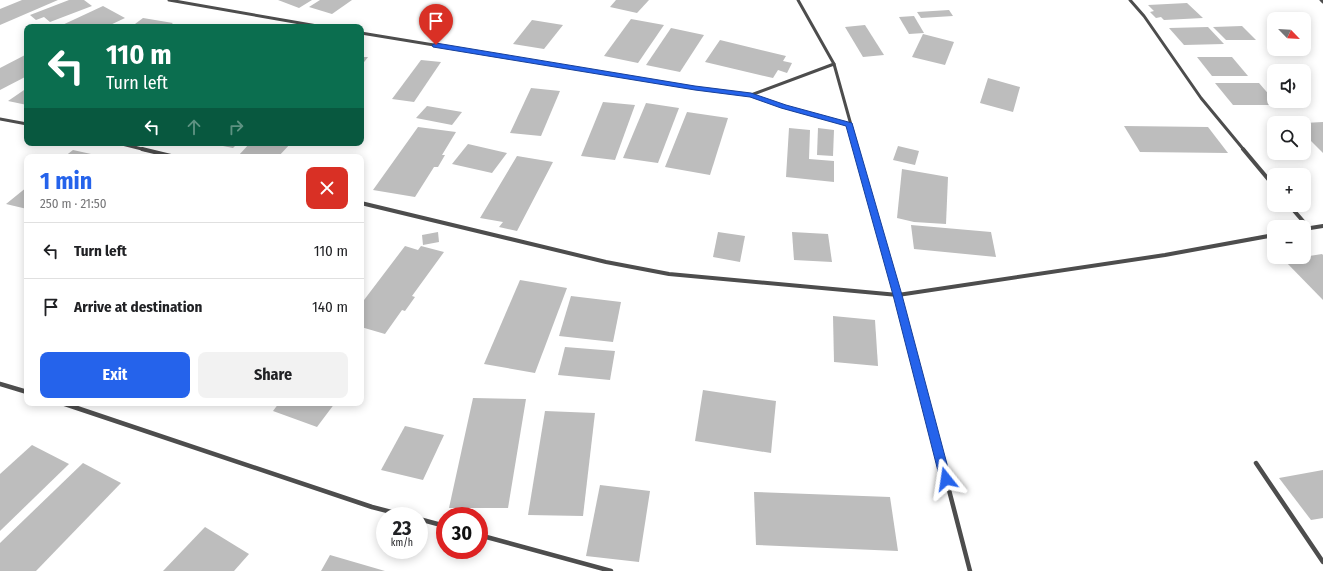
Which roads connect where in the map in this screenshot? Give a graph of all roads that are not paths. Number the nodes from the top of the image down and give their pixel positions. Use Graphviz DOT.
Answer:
graph roads {
  1 [pos="169,0"];
  2 [pos="798,0"];
  3 [pos="1130,0"];
  4 [pos="1321,0"];
  5 [pos="1323,2"];
  6 [pos="306,24"];
  7 [pos="364,33"];
  8 [pos="834,64"];
  9 [pos="751,95"];
  10 [pos="0,119"];
  11 [pos="24,123"];
  12 [pos="850,125"];
  13 [pos="130,146"];
  14 [pos="163,154"];
  15 [pos="1267,178"];
  16 [pos="364,204"];
  17 [pos="1323,226"];
  18 [pos="1311,228"];
  19 [pos="1267,236"];
  20 [pos="898,295"];
  21 [pos="0,384"];
  22 [pos="24,391"];
  23 [pos="71,406"];
  24 [pos="1256,462"];
  25 [pos="376,508"];
  26 [pos="488,537"];
  27 [pos="1323,562"];
  28 [pos="611,571"];
  29 [pos="970,571"];
  1 -- 6 [label="street"];
  2 -- 8 [label="street"];
  3 -- 15 [label="street"];
  4 -- 5 [label="street"];
  7 -- 9 [label="street"];
  8 -- 9 [label="street"];
  8 -- 12 [label="street"];
  9 -- 12 [label="street"];
  10 -- 11 [label="street"];
  12 -- 20 [label="street"];
  13 -- 14 [label="street"];
  16 -- 20 [label="street"];
  17 -- 18 [label="street"];
  19 -- 20 [label="street"];
  20 -- 29 [label="street"];
  21 -- 22 [label="street"];
  23 -- 25 [label="street"];
  24 -- 27 [label="street"];
  26 -- 28 [label="street"];
}
